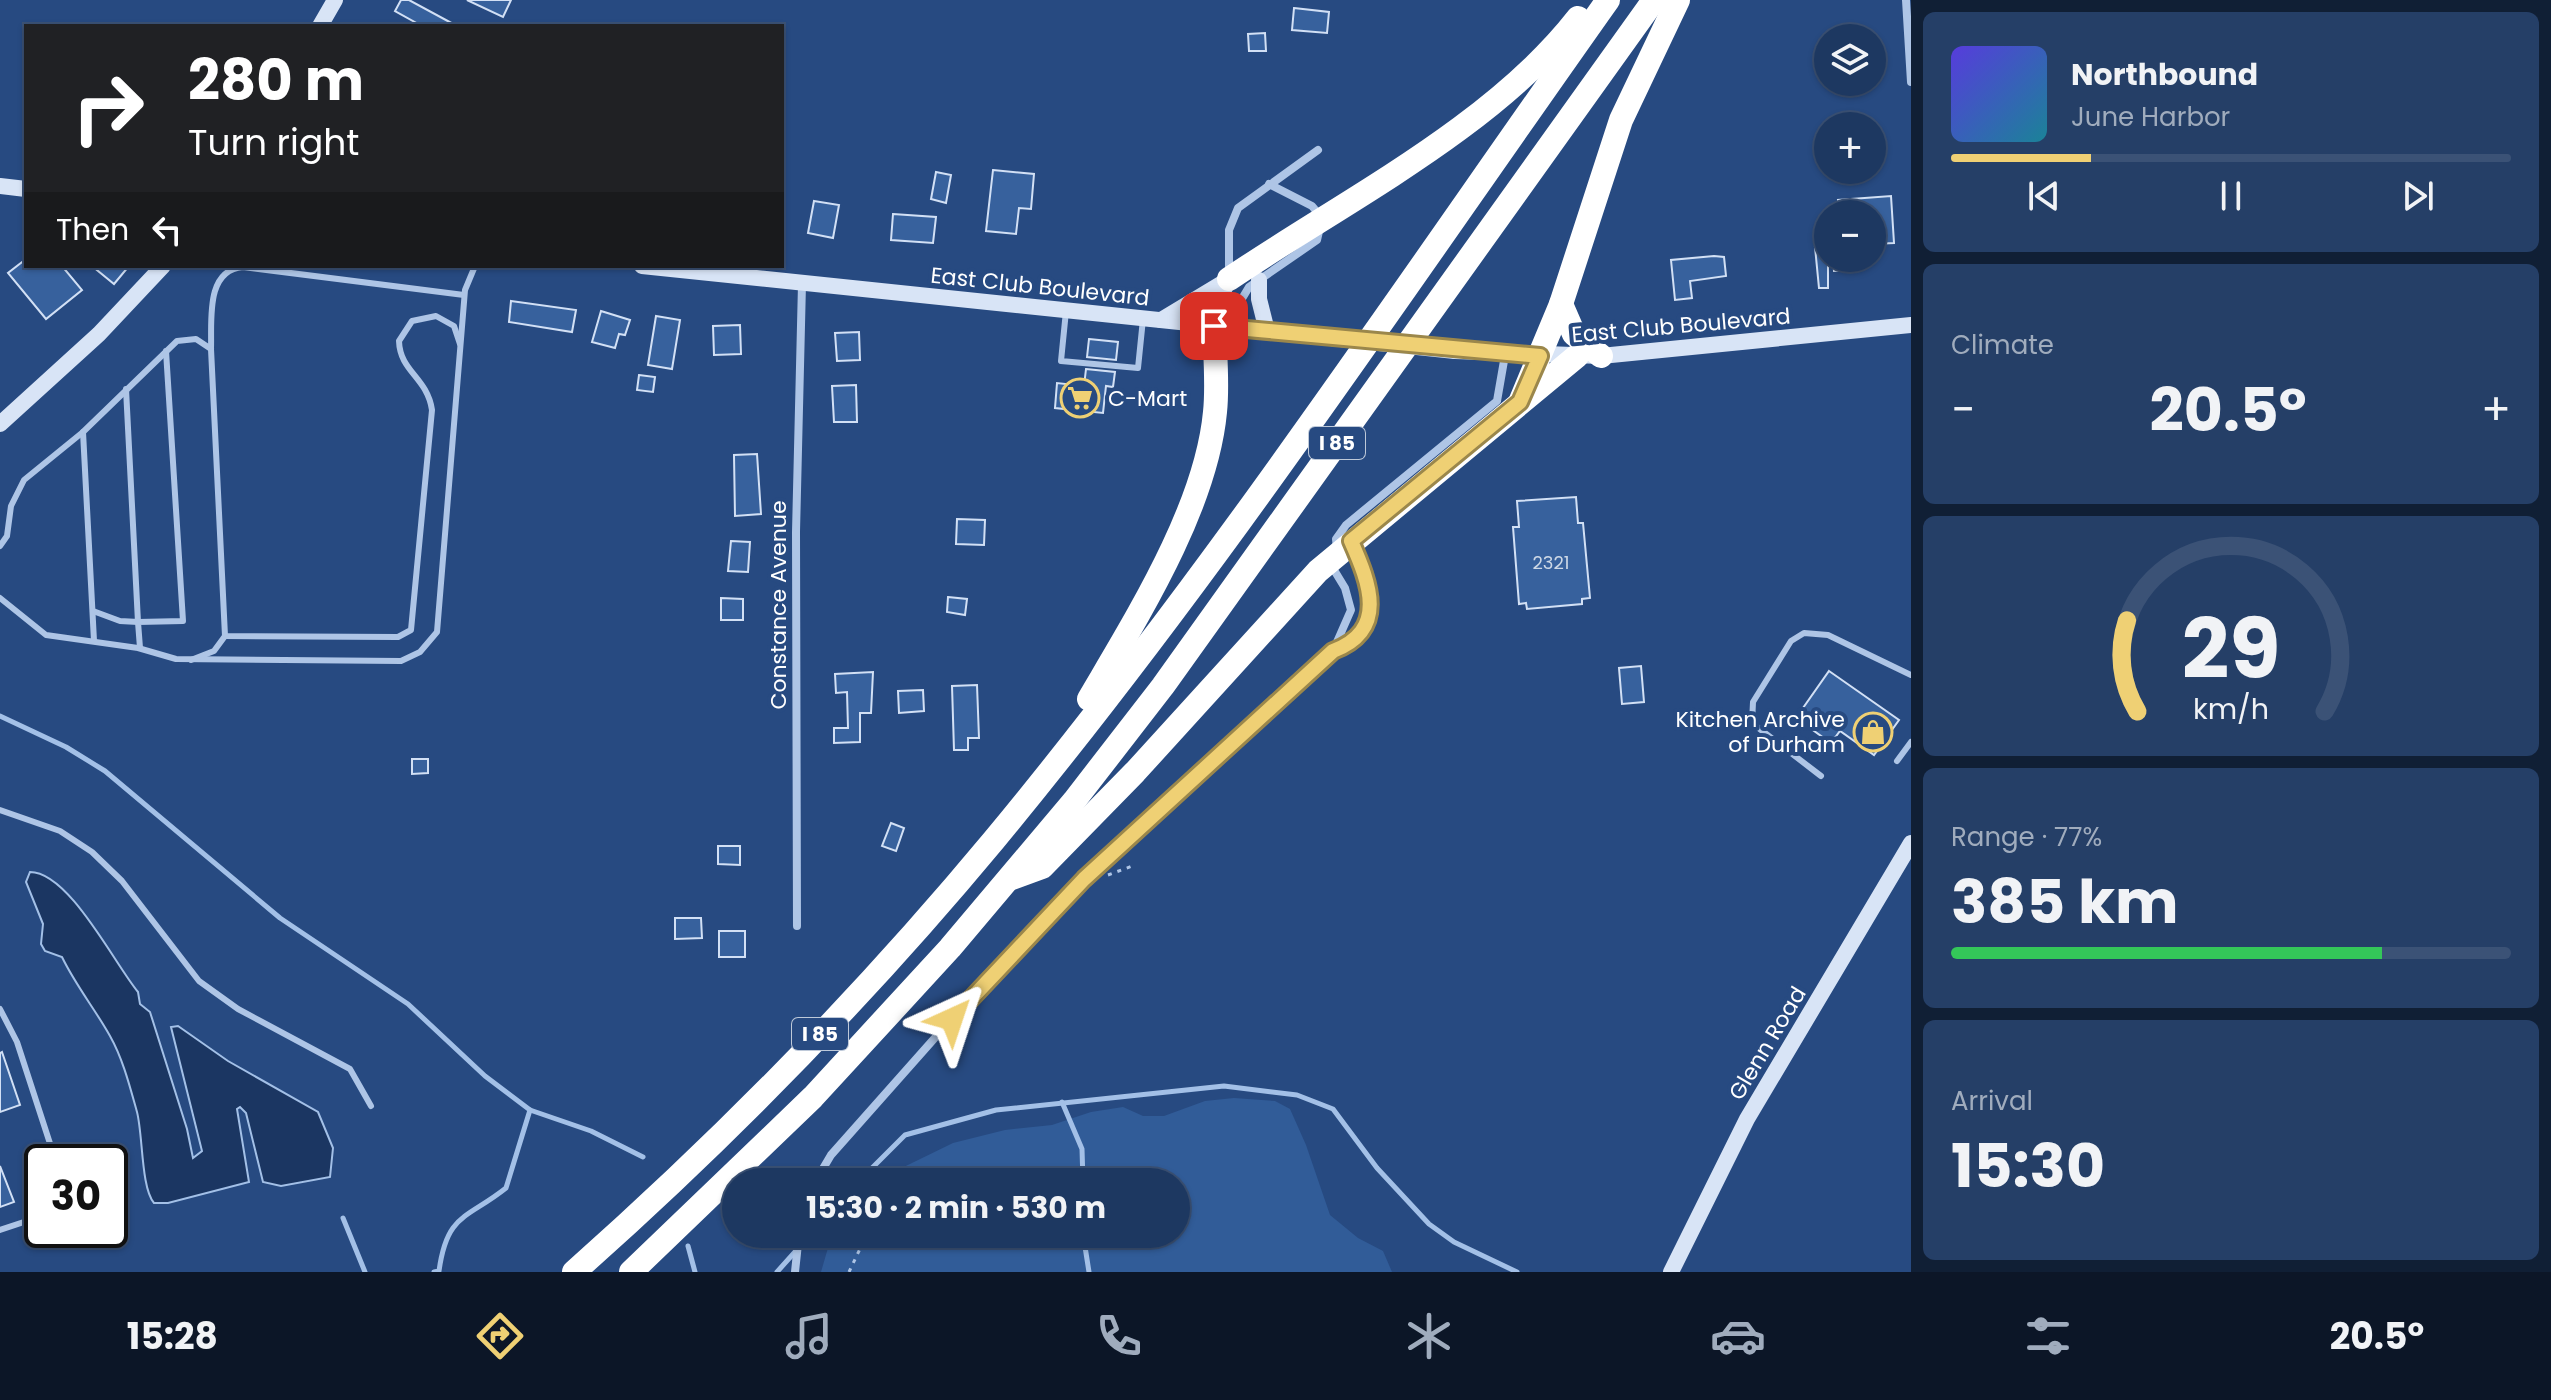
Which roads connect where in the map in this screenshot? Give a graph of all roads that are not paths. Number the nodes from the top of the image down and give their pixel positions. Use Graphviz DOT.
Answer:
graph roads {
  1 [pos="335,0"];
  2 [pos="1592,0"];
  3 [pos="1608,0"];
  4 [pos="1654,0"];
  5 [pos="1678,0"];
  6 [pos="1906,0"];
  7 [pos="321,24"];
  8 [pos="1911,82"];
  9 [pos="1318,150"];
  10 [pos="1269,184"];
  11 [pos="0,186"];
  12 [pos="24,189"];
  13 [pos="1322,218"];
  14 [pos="161,268"];
  15 [pos="474,268"];
  16 [pos="660,268"];
  17 [pos="1229,279"];
  18 [pos="1259,280"];
  19 [pos="802,284"];
  20 [pos="464,295"];
  21 [pos="1561,304"];
  22 [pos="1066,311"];
  23 [pos="1152,320"];
  24 [pos="1911,325"];
  25 [pos="1224,327"];
  26 [pos="1267,331"];
  27 [pos="460,344"];
  28 [pos="211,349"];
  29 [pos="166,351"];
  30 [pos="1505,355"];
  31 [pos="1540,356"];
  32 [pos="1589,356"];
  33 [pos="126,389"];
  34 [pos="1520,402"];
  35 [pos="0,424"];
  36 [pos="83,432"];
  37 [pos="0,546"];
  38 [pos="1340,551"];
  39 [pos="0,598"];
  40 [pos="93,611"];
  41 [pos="138,622"];
  42 [pos="225,636"];
  43 [pos="94,641"];
  44 [pos="140,648"];
  45 [pos="1333,651"];
  46 [pos="188,661"];
  47 [pos="1911,675"];
  48 [pos="1911,742"];
  49 [pos="1897,761"];
  50 [pos="1045,776"];
  51 [pos="1821,776"];
  52 [pos="0,810"];
  53 [pos="1911,843"];
  54 [pos="1010,879"];
  55 [pos="797,926"];
  56 [pos="0,1009"];
  57 [pos="371,1106"];
  58 [pos="50,1144"];
  59 [pos="823,1168"];
  60 [pos="24,1222"];
  61 [pos="0,1230"];
  62 [pos="798,1248"];
  63 [pos="574,1272"];
  64 [pos="631,1272"];
  65 [pos="795,1272"];
  66 [pos="1671,1272"];
  1 -- 7 [label="street"];
  2 -- 13 [label="highway"];
  3 -- 50 [label="highway, I 85"];
  4 -- 54 [label="highway, I 85"];
  5 -- 21 [label="highway"];
  6 -- 8 [label="street"];
  9 -- 10 [label="street"];
  10 -- 13 [label="street"];
  10 -- 17 [label="street"];
  11 -- 12 [label="street"];
  13 -- 17 [label="highway"];
  13 -- 18 [label="street"];
  14 -- 35 [label="street"];
  15 -- 20 [label="lane"];
  16 -- 19 [label="street, East Club Boulevard"];
  17 -- 23 [label="street"];
  17 -- 25 [label="street"];
  18 -- 25 [label="street"];
  18 -- 26 [label="street"];
  19 -- 22 [label="street, East Club Boulevard"];
  19 -- 55 [label="street, Constance Avenue"];
  20 -- 27 [label="lane"];
  20 -- 28 [label="lane"];
  21 -- 31 [label="highway"];
  21 -- 32 [label="highway"];
  22 -- 23 [label="street, East Club Boulevard"];
  22 -- 23 [label="lane"];
  23 -- 25 [label="street, East Club Boulevard"];
  24 -- 32 [label="street, East Club Boulevard"];
  25 -- 26 [label="street, East Club Boulevard"];
  25 -- 50 [label="highway"];
  26 -- 30 [label="street, East Club Boulevard, bridge"];
  27 -- 42 [label="lane"];
  27 -- 46 [label="lane"];
  28 -- 29 [label="lane"];
  28 -- 42 [label="lane"];
  29 -- 33 [label="lane"];
  29 -- 41 [label="lane"];
  30 -- 31 [label="street, East Club Boulevard"];
  30 -- 38 [label="street"];
  31 -- 32 [label="street, East Club Boulevard"];
  31 -- 34 [label="highway"];
  32 -- 34 [label="highway"];
  33 -- 36 [label="lane"];
  33 -- 41 [label="lane"];
  34 -- 38 [label="highway"];
  36 -- 37 [label="lane"];
  36 -- 40 [label="lane"];
  38 -- 45 [label="street"];
  38 -- 45 [label="street"];
  38 -- 54 [label="highway"];
  39 -- 43 [label="lane"];
  40 -- 41 [label="lane"];
  40 -- 43 [label="lane"];
  41 -- 44 [label="lane"];
  42 -- 46 [label="lane"];
  43 -- 44 [label="lane"];
  44 -- 46 [label="lane"];
  45 -- 59 [label="street"];
  47 -- 51 [label="lane"];
  48 -- 49 [label="lane"];
  50 -- 63 [label="highway, I 85"];
  52 -- 57 [label="lane"];
  53 -- 66 [label="street, Glenn Road"];
  54 -- 64 [label="highway, I 85"];
  56 -- 58 [label="lane"];
  60 -- 61 [label="lane"];
  62 -- 65 [label="street"];
}
